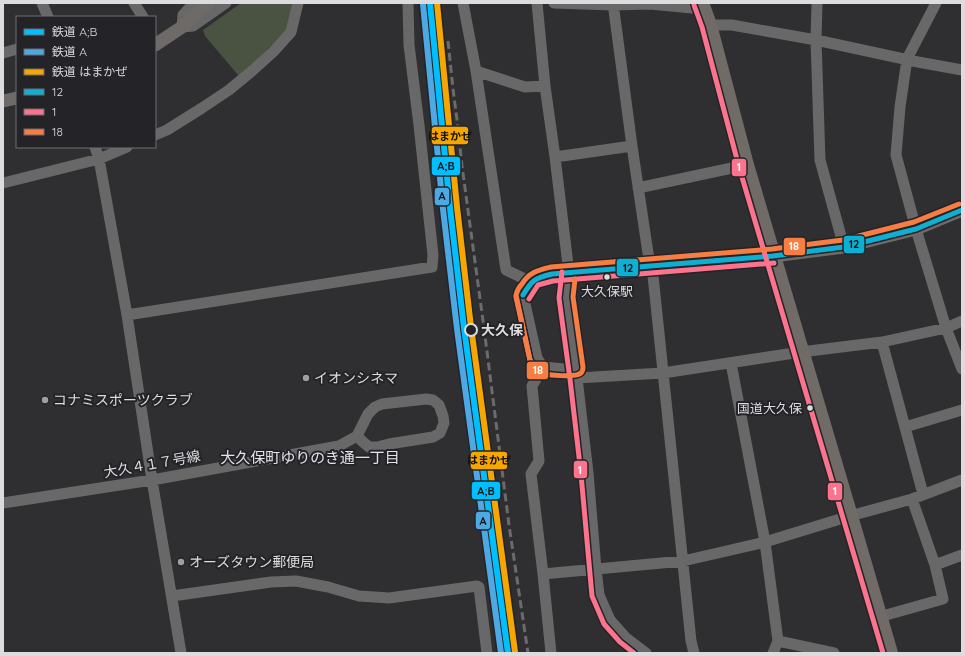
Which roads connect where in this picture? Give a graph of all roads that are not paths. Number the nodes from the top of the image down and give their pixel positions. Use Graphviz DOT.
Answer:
graph roads {
  1 [pos="42,3"];
  2 [pos="134,3"];
  3 [pos="194,3"];
  4 [pos="208,3"];
  5 [pos="226,3"];
  6 [pos="298,3"];
  7 [pos="408,3"];
  8 [pos="463,3"];
  9 [pos="537,3"];
  10 [pos="554,3"];
  11 [pos="817,3"];
  12 [pos="936,3"];
  13 [pos="613,4"];
  14 [pos="701,6"];
  15 [pos="48,16"];
  16 [pos="142,16"];
  17 [pos="709,25"];
  18 [pos="182,27"];
  19 [pos="816,40"];
  20 [pos="156,41"];
  21 [pos="16,49"];
  22 [pos="3,53"];
  23 [pos="907,59"];
  24 [pos="962,70"];
  25 [pos="476,71"];
  26 [pos="546,86"];
  27 [pos="16,98"];
  28 [pos="3,101"];
  29 [pos="156,135"];
  30 [pos="632,146"];
  31 [pos="95,148"];
  32 [pos="125,148"];
  33 [pos="555,157"];
  34 [pos="99,159"];
  35 [pos="746,165"];
  36 [pos="3,183"];
  37 [pos="638,188"];
  38 [pos="962,210"];
  39 [pos="916,229"];
  40 [pos="844,247"];
  41 [pos="773,256"];
  42 [pos="652,266"];
  43 [pos="569,273"];
  44 [pos="531,282"];
  45 [pos="523,295"];
  46 [pos="127,315"];
  47 [pos="962,321"];
  48 [pos="946,328"];
  49 [pos="882,342"];
  50 [pos="801,352"];
  51 [pos="731,363"];
  52 [pos="543,368"];
  53 [pos="962,369"];
  54 [pos="663,372"];
  55 [pos="577,373"];
  56 [pos="962,410"];
  57 [pos="905,427"];
  58 [pos="357,436"];
  59 [pos="152,480"];
  60 [pos="962,480"];
  61 [pos="923,494"];
  62 [pos="912,499"];
  63 [pos="3,503"];
  64 [pos="850,516"];
  65 [pos="765,542"];
  66 [pos="962,555"];
  67 [pos="683,561"];
  68 [pos="935,565"];
  69 [pos="596,569"];
  70 [pos="543,574"];
  71 [pos="172,596"];
  72 [pos="879,617"];
  73 [pos="778,641"];
  74 [pos="181,653"];
  75 [pos="487,653"];
  76 [pos="550,653"];
  77 [pos="646,653"];
  78 [pos="694,653"];
  79 [pos="773,653"];
  80 [pos="834,653"];
  81 [pos="890,653"];
  1 -- 15 [label="street"];
  2 -- 16 [label="street"];
  3 -- 18 [label="street"];
  4 -- 18 [label="main road"];
  5 -- 18 [label="street"];
  6 -- 29 [label="street"];
  7 -- 46 [label="street"];
  8 -- 25 [label="street"];
  9 -- 26 [label="street"];
  10 -- 13 [label="street"];
  11 -- 19 [label="street"];
  12 -- 23 [label="street"];
  13 -- 14 [label="street"];
  13 -- 30 [label="street"];
  14 -- 17 [label="highway"];
  17 -- 19 [label="street"];
  17 -- 35 [label="highway"];
  18 -- 20 [label="main road"];
  19 -- 23 [label="street"];
  19 -- 40 [label="street"];
  21 -- 22 [label="street"];
  23 -- 24 [label="street"];
  23 -- 39 [label="street"];
  25 -- 26 [label="street"];
  25 -- 44 [label="street"];
  26 -- 33 [label="street"];
  27 -- 28 [label="main road"];
  30 -- 33 [label="street"];
  30 -- 37 [label="street"];
  31 -- 34 [label="street"];
  32 -- 34 [label="street"];
  33 -- 43 [label="street"];
  34 -- 36 [label="street"];
  34 -- 46 [label="street"];
  35 -- 37 [label="street"];
  35 -- 41 [label="highway"];
  37 -- 42 [label="street"];
  38 -- 39 [label="main road"];
  39 -- 40 [label="main road"];
  39 -- 48 [label="street"];
  40 -- 41 [label="main road"];
  41 -- 42 [label="main road"];
  41 -- 50 [label="highway"];
  42 -- 43 [label="main road"];
  42 -- 54 [label="street"];
  43 -- 44 [label="main road"];
  43 -- 55 [label="street"];
  44 -- 45 [label="main road"];
  45 -- 52 [label="street"];
  46 -- 59 [label="street"];
  47 -- 48 [label="street"];
  48 -- 49 [label="street"];
  48 -- 53 [label="street"];
  49 -- 50 [label="street"];
  49 -- 57 [label="street"];
  50 -- 51 [label="street"];
  50 -- 64 [label="highway"];
  51 -- 54 [label="street"];
  51 -- 65 [label="street"];
  52 -- 55 [label="street"];
  52 -- 70 [label="street"];
  54 -- 55 [label="street"];
  54 -- 67 [label="street"];
  55 -- 69 [label="street"];
  56 -- 57 [label="street"];
  57 -- 61 [label="street"];
  58 -- 58 [label="street"];
  58 -- 59 [label="street, 大久４１７号線"];
  59 -- 63 [label="street, 大久４１７号線"];
  59 -- 71 [label="street"];
  60 -- 61 [label="street"];
  61 -- 62 [label="street"];
  62 -- 64 [label="street"];
  62 -- 68 [label="street"];
  64 -- 65 [label="street"];
  64 -- 72 [label="highway"];
  65 -- 67 [label="street"];
  65 -- 73 [label="street"];
  66 -- 68 [label="street"];
  67 -- 69 [label="street"];
  67 -- 78 [label="street"];
  68 -- 72 [label="street"];
  69 -- 70 [label="street"];
  69 -- 77 [label="street"];
  70 -- 76 [label="street"];
  71 -- 74 [label="street"];
  71 -- 75 [label="street"];
  72 -- 81 [label="highway"];
  73 -- 79 [label="street"];
  73 -- 80 [label="street"];
}
